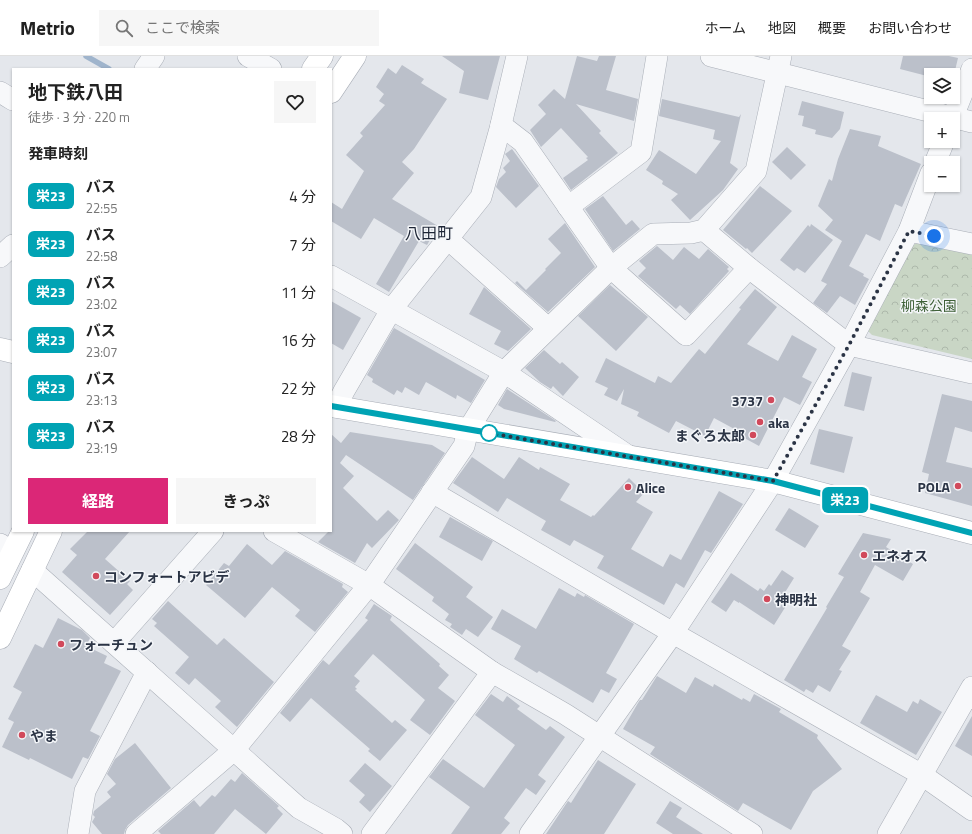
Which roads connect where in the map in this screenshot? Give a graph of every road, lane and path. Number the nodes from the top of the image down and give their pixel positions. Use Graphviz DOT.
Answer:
graph roads {
  1 [pos="154,56"];
  2 [pos="248,56"];
  3 [pos="322,56"];
  4 [pos="355,56"];
  5 [pos="517,56"];
  6 [pos="658,56"];
  7 [pos="712,56"];
  8 [pos="779,64"];
  9 [pos="146,68"];
  10 [pos="269,68"];
  11 [pos="314,68"];
  12 [pos="972,69"];
  13 [pos="332,90"];
  14 [pos="0,92"];
  15 [pos="12,99"];
  16 [pos="933,112"];
  17 [pos="960,116"];
  18 [pos="501,125"];
  19 [pos="924,191"];
  20 [pos="568,207"];
  21 [pos="704,230"];
  22 [pos="909,231"];
  23 [pos="0,236"];
  24 [pos="448,239"];
  25 [pos="12,243"];
  26 [pos="972,244"];
  27 [pos="12,245"];
  28 [pos="0,257"];
  29 [pos="611,268"];
  30 [pos="749,268"];
  31 [pos="332,277"];
  32 [pos="391,310"];
  33 [pos="548,328"];
  34 [pos="849,345"];
  35 [pos="0,349"];
  36 [pos="12,352"];
  37 [pos="504,372"];
  38 [pos="972,373"];
  39 [pos="334,407"];
  40 [pos="468,430"];
  41 [pos="630,457"];
  42 [pos="773,481"];
  43 [pos="432,492"];
  44 [pos="22,532"];
  45 [pos="51,532"];
  46 [pos="212,532"];
  47 [pos="276,532"];
  48 [pos="972,532"];
  49 [pos="6,548"];
  50 [pos="32,570"];
  51 [pos="0,578"];
  52 [pos="369,586"];
  53 [pos="673,633"];
  54 [pos="0,638"];
  55 [pos="114,643"];
  56 [pos="147,672"];
  57 [pos="492,672"];
  58 [pos="972,686"];
  59 [pos="599,736"];
  60 [pos="234,750"];
  61 [pos="922,776"];
  62 [pos="972,810"];
  63 [pos="78,834"];
  64 [pos="136,834"];
  65 [pos="342,834"];
  66 [pos="372,834"];
  67 [pos="530,834"];
  68 [pos="752,834"];
  69 [pos="888,834"];
  1 -- 9 [label="street"];
  2 -- 10 [label="street"];
  3 -- 11 [label="main road"];
  4 -- 13 [label="main road"];
  5 -- 18 [label="street"];
  6 -- 20 [label="street"];
  7 -- 8 [label="street"];
  8 -- 16 [label="street"];
  8 -- 21 [label="street"];
  12 -- 17 [label="street"];
  14 -- 15 [label="street"];
  18 -- 20 [label="street"];
  18 -- 24 [label="street"];
  19 -- 22 [label="street"];
  20 -- 29 [label="street"];
  21 -- 29 [label="street"];
  21 -- 30 [label="street"];
  22 -- 26 [label="street"];
  22 -- 34 [label="street"];
  23 -- 25 [label="street"];
  24 -- 32 [label="street"];
  24 -- 33 [label="street"];
  27 -- 28 [label="street"];
  29 -- 30 [label="street"];
  29 -- 33 [label="street"];
  30 -- 34 [label="street"];
  31 -- 32 [label="street"];
  32 -- 37 [label="street"];
  32 -- 39 [label="street"];
  33 -- 37 [label="street"];
  34 -- 38 [label="street"];
  34 -- 42 [label="street"];
  35 -- 36 [label="main road"];
  37 -- 40 [label="street"];
  37 -- 41 [label="street"];
  39 -- 40 [label="main road"];
  40 -- 41 [label="main road"];
  40 -- 43 [label="street"];
  41 -- 42 [label="main road"];
  42 -- 48 [label="main road"];
  42 -- 53 [label="street"];
  43 -- 52 [label="street"];
  43 -- 53 [label="street"];
  44 -- 49 [label="main road"];
  45 -- 50 [label="main road"];
  46 -- 55 [label="street"];
  47 -- 52 [label="street"];
  49 -- 51 [label="main road"];
  50 -- 54 [label="main road"];
  50 -- 55 [label="street"];
  52 -- 57 [label="street"];
  52 -- 60 [label="street"];
  53 -- 59 [label="street"];
  53 -- 61 [label="street"];
  55 -- 56 [label="street"];
  56 -- 60 [label="street"];
  56 -- 63 [label="street"];
  57 -- 59 [label="street"];
  57 -- 66 [label="street"];
  58 -- 61 [label="street"];
  59 -- 67 [label="street"];
  59 -- 68 [label="street"];
  60 -- 64 [label="street"];
  60 -- 65 [label="street"];
  61 -- 62 [label="street"];
  61 -- 69 [label="street"];
}
